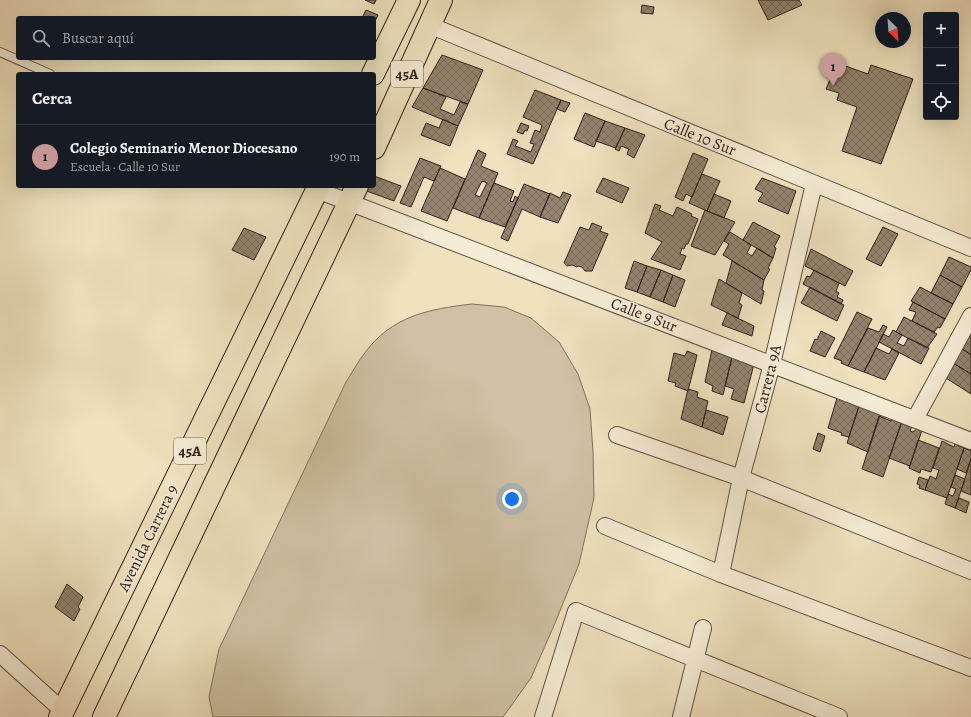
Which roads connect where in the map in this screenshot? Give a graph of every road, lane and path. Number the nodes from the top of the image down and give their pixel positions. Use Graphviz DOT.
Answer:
graph roads {
  1 [pos="409,0"];
  2 [pos="441,0"];
  3 [pos="429,24"];
  4 [pos="0,52"];
  5 [pos="16,59"];
  6 [pos="18,60"];
  7 [pos="45,72"];
  8 [pos="374,72"];
  9 [pos="376,143"];
  10 [pos="814,184"];
  11 [pos="315,188"];
  12 [pos="320,188"];
  13 [pos="353,194"];
  14 [pos="971,248"];
  15 [pos="971,316"];
  16 [pos="772,364"];
  17 [pos="915,419"];
  18 [pos="617,435"];
  19 [pos="971,441"];
  20 [pos="742,478"];
  21 [pos="605,526"];
  22 [pos="971,571"];
  23 [pos="721,574"];
  24 [pos="703,628"];
  25 [pos="0,654"];
  26 [pos="696,659"];
  27 [pos="971,668"];
  28 [pos="62,714"];
  29 [pos="104,717"];
  30 [pos="543,717"];
  31 [pos="681,717"];
  32 [pos="839,717"];
  1 -- 8 [label="main road, 45A"];
  2 -- 3 [label="main road, 45A"];
  3 -- 9 [label="main road, 45A"];
  3 -- 10 [label="street, Calle 10 Sur"];
  4 -- 5 [label="lane"];
  6 -- 7 [label="lane"];
  10 -- 14 [label="street, Calle 10 Sur"];
  10 -- 16 [label="street, Carrera 9A"];
  11 -- 28 [label="main road, Avenida Carrera 9 / 45A"];
  12 -- 13 [label="street, Calle 9 Sur"];
  13 -- 16 [label="street, Calle 9 Sur"];
  13 -- 29 [label="main road, 45A"];
  15 -- 17 [label="street"];
  16 -- 17 [label="street, Calle 9 Sur"];
  16 -- 20 [label="street, Carrera 9A"];
  17 -- 19 [label="street, Calle 9 Sur"];
  18 -- 20 [label="street"];
  20 -- 22 [label="street"];
  20 -- 23 [label="street, Carrera 9A"];
  21 -- 23 [label="street"];
  23 -- 27 [label="street"];
  24 -- 26 [label="street"];
  25 -- 28 [label="street"];
  26 -- 30 [label="street"];
  26 -- 31 [label="street"];
  26 -- 32 [label="street"];
}
